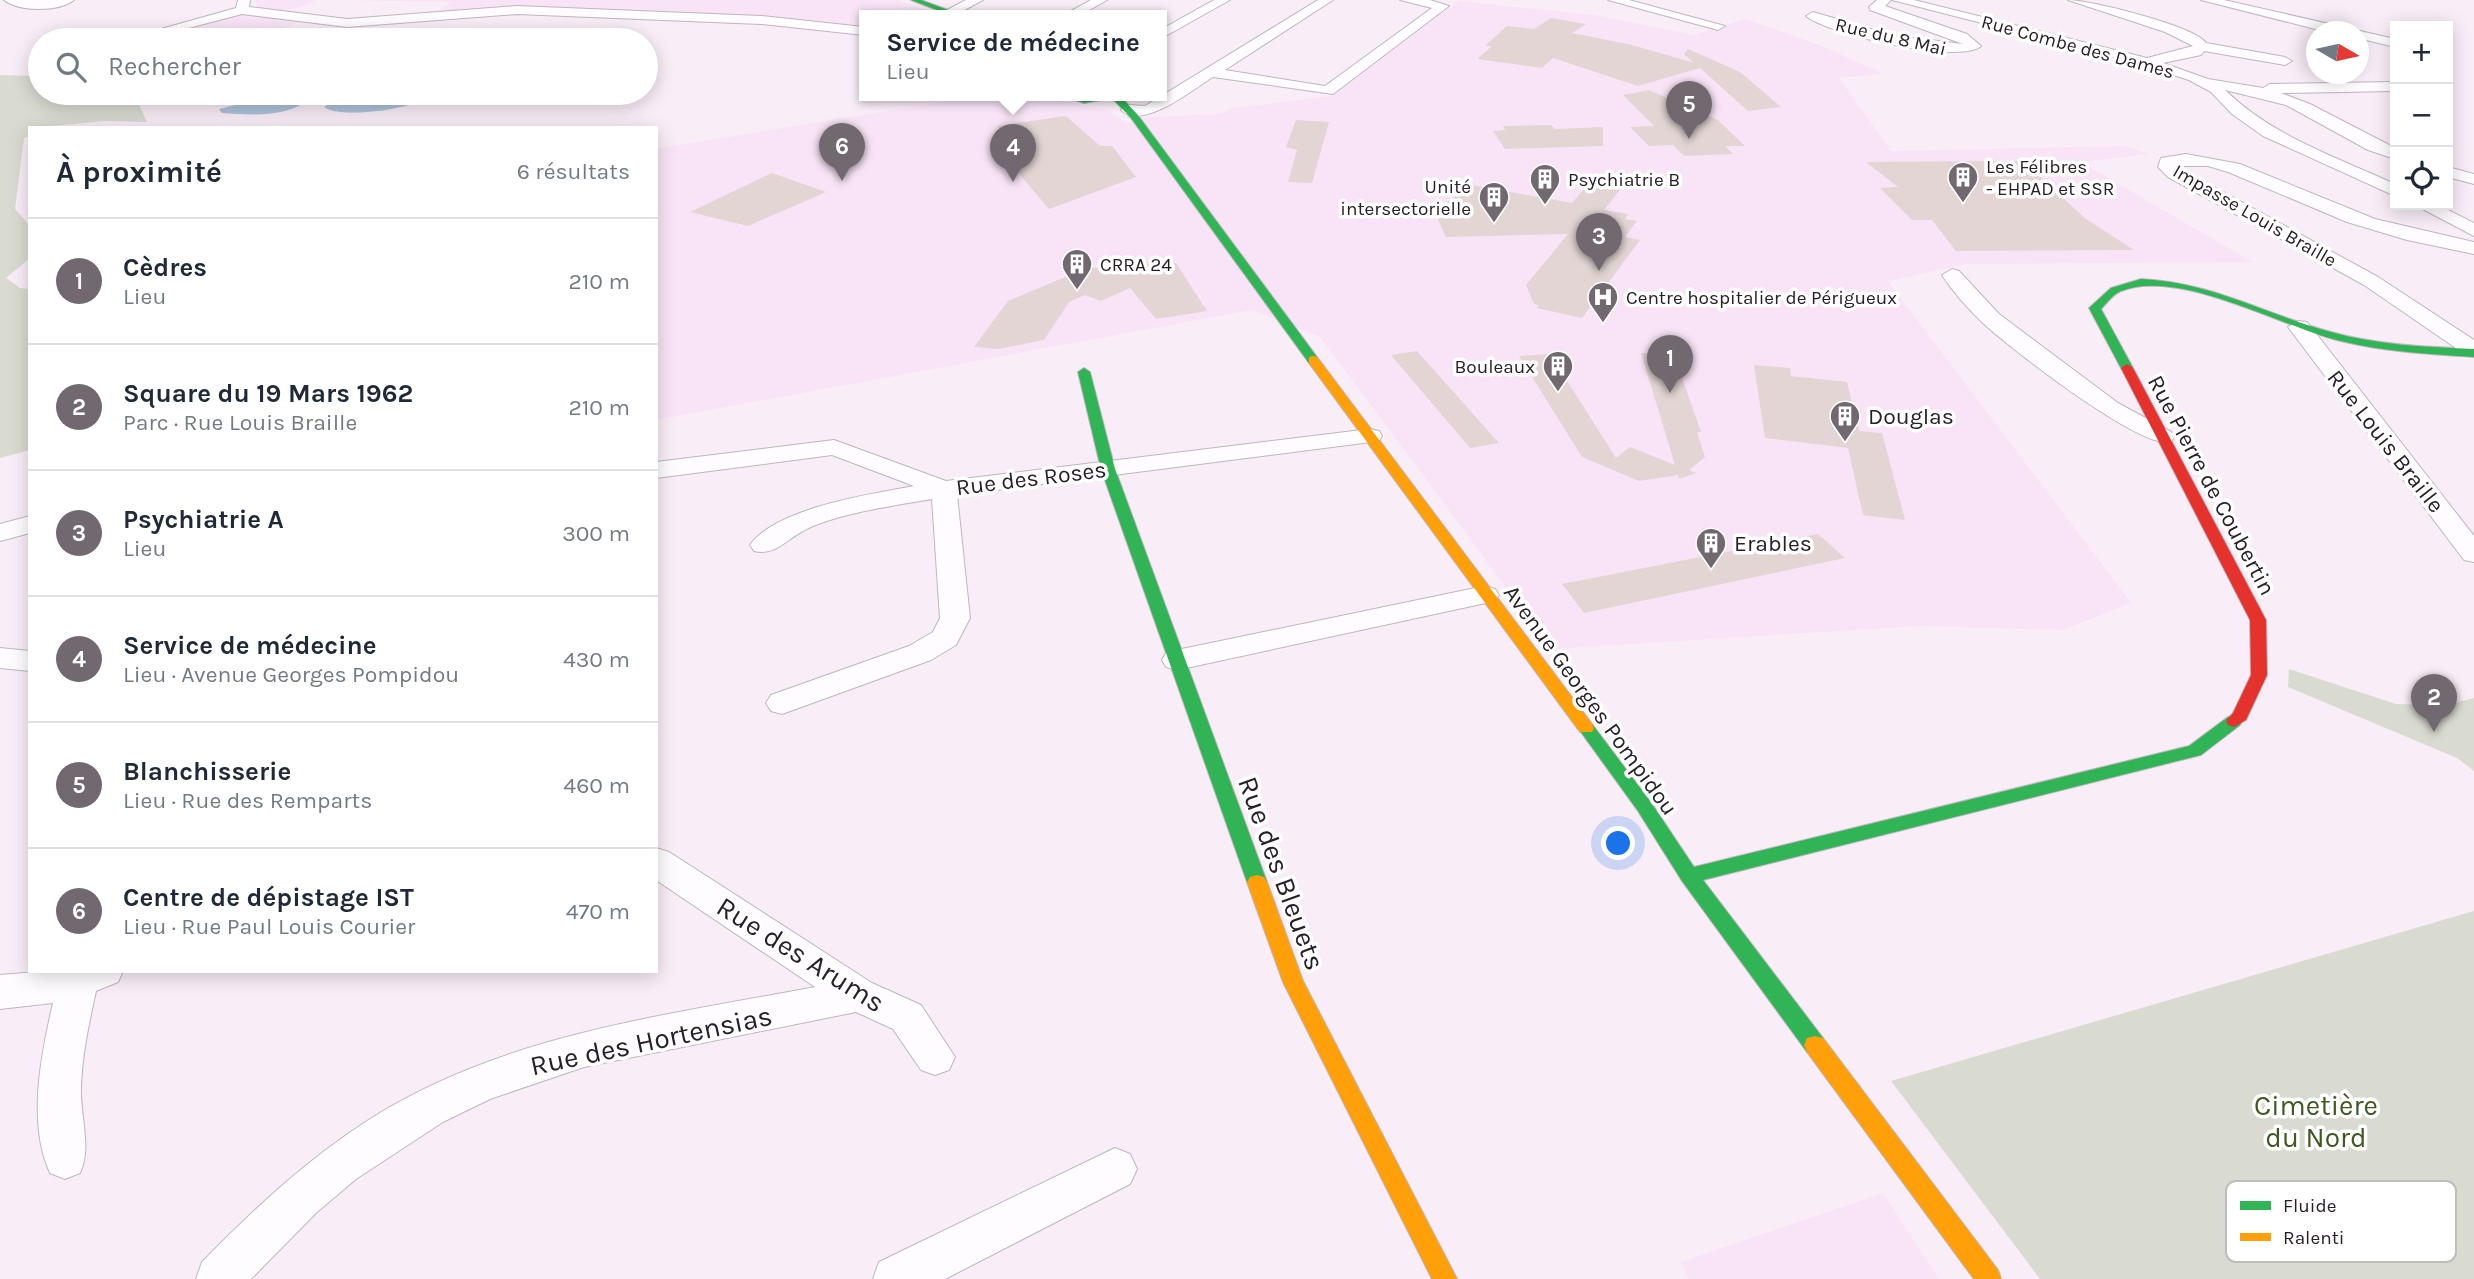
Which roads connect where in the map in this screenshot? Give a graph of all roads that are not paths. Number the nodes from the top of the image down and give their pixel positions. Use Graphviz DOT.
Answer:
graph roads {
  1 [pos="9,0"];
  2 [pos="68,0"];
  3 [pos="914,0"];
  4 [pos="977,0"];
  5 [pos="1101,0"];
  6 [pos="1224,0"];
  7 [pos="1327,0"];
  8 [pos="1406,0"];
  9 [pos="1614,0"];
  10 [pos="1885,0"];
  11 [pos="1898,0"];
  12 [pos="2074,0"];
  13 [pos="2207,0"];
  14 [pos="315,4"];
  15 [pos="243,5"];
  16 [pos="943,10"];
  17 [pos="961,10"];
  18 [pos="1080,10"];
  19 [pos="285,16"];
  20 [pos="1813,16"];
  21 [pos="347,23"];
  22 [pos="2306,23"];
  23 [pos="1718,26"];
  24 [pos="169,28"];
  25 [pos="344,28"];
  26 [pos="859,30"];
  27 [pos="1167,31"];
  28 [pos="2369,37"];
  29 [pos="2390,42"];
  30 [pos="2200,46"];
  31 [pos="2146,61"];
  32 [pos="2285,61"];
  33 [pos="1211,72"];
  34 [pos="2206,83"];
  35 [pos="2390,86"];
  36 [pos="2255,90"];
  37 [pos="1167,99"];
  38 [pos="1084,101"];
  39 [pos="1118,101"];
  40 [pos="1164,101"];
  41 [pos="1129,110"];
  42 [pos="1155,148"];
  43 [pos="2390,152"];
  44 [pos="2474,159"];
  45 [pos="2453,160"];
  46 [pos="2453,173"];
  47 [pos="2474,179"];
  48 [pos="2390,189"];
  49 [pos="2435,210"];
  50 [pos="2474,230"];
  51 [pos="2474,248"];
  52 [pos="1952,275"];
  53 [pos="2300,327"];
  54 [pos="2474,351"];
  55 [pos="1084,372"];
  56 [pos="1370,436"];
  57 [pos="2162,436"];
  58 [pos="658,470"];
  59 [pos="1108,470"];
  60 [pos="944,489"];
  61 [pos="28,525"];
  62 [pos="0,533"];
  63 [pos="764,545"];
  64 [pos="2474,554"];
  65 [pos="1485,594"];
  66 [pos="0,658"];
  67 [pos="28,660"];
  68 [pos="1177,660"];
  69 [pos="782,703"];
  70 [pos="658,863"];
  71 [pos="1689,876"];
  72 [pos="91,977"];
  73 [pos="0,992"];
  74 [pos="858,996"];
  75 [pos="934,1057"];
  76 [pos="65,1159"];
  77 [pos="1115,1169"];
  78 [pos="219,1279"];
  79 [pos="895,1279"];
  80 [pos="1445,1279"];
  81 [pos="1989,1279"];
  1 -- 2 [label="street"];
  3 -- 16 [label="street"];
  4 -- 17 [label="street"];
  5 -- 18 [label="street"];
  6 -- 27 [label="street"];
  7 -- 33 [label="street"];
  8 -- 33 [label="street"];
  9 -- 23 [label="street"];
  10 -- 20 [label="street, Rue du 8 Mai"];
  11 -- 31 [label="street, Rue Combe des Dames"];
  12 -- 30 [label="street"];
  13 -- 22 [label="street"];
  14 -- 19 [label="street"];
  15 -- 19 [label="street"];
  15 -- 24 [label="street"];
  19 -- 21 [label="street"];
  21 -- 25 [label="street"];
  21 -- 26 [label="street"];
  28 -- 29 [label="street"];
  30 -- 31 [label="street"];
  30 -- 32 [label="street"];
  31 -- 34 [label="street, Rue Combe des Dames"];
  33 -- 37 [label="street"];
  34 -- 36 [label="street"];
  34 -- 48 [label="street, Rue Combe des Dames"];
  35 -- 36 [label="street"];
  36 -- 43 [label="street"];
  38 -- 42 [label="street, Avenue Georges Pompidou"];
  39 -- 41 [label="street, Avenue Georges Pompidou"];
  40 -- 41 [label="street"];
  41 -- 42 [label="street, Avenue Georges Pompidou"];
  42 -- 56 [label="street, Avenue Georges Pompidou"];
  44 -- 45 [label="street"];
  46 -- 47 [label="street"];
  49 -- 50 [label="street"];
  51 -- 54 [label="street, Impasse Louis Braille"];
  52 -- 57 [label="street"];
  53 -- 54 [label="street, Rue Pierre de Coubertin"];
  53 -- 57 [label="street, Rue Pierre de Coubertin"];
  53 -- 64 [label="street, Rue Louis Braille"];
  55 -- 59 [label="street, Rue des Bleuets"];
  56 -- 59 [label="street, Rue des Roses"];
  56 -- 65 [label="street, Avenue Georges Pompidou"];
  57 -- 71 [label="street, Rue Pierre de Coubertin"];
  58 -- 60 [label="street, Rue des Roses"];
  59 -- 60 [label="street, Rue des Roses"];
  59 -- 68 [label="street, Rue des Bleuets"];
  60 -- 63 [label="street"];
  60 -- 69 [label="street"];
  61 -- 62 [label="street"];
  65 -- 68 [label="street"];
  65 -- 71 [label="street, Avenue Georges Pompidou"];
  66 -- 67 [label="street"];
  68 -- 80 [label="street, Rue des Bleuets"];
  70 -- 74 [label="street, Rue des Arums"];
  71 -- 81 [label="street, Avenue Georges Pompidou"];
  72 -- 73 [label="street"];
  72 -- 76 [label="street"];
  74 -- 75 [label="street, Rue des Arums"];
  74 -- 78 [label="street, Rue des Hortensias"];
  77 -- 79 [label="street"];
}
